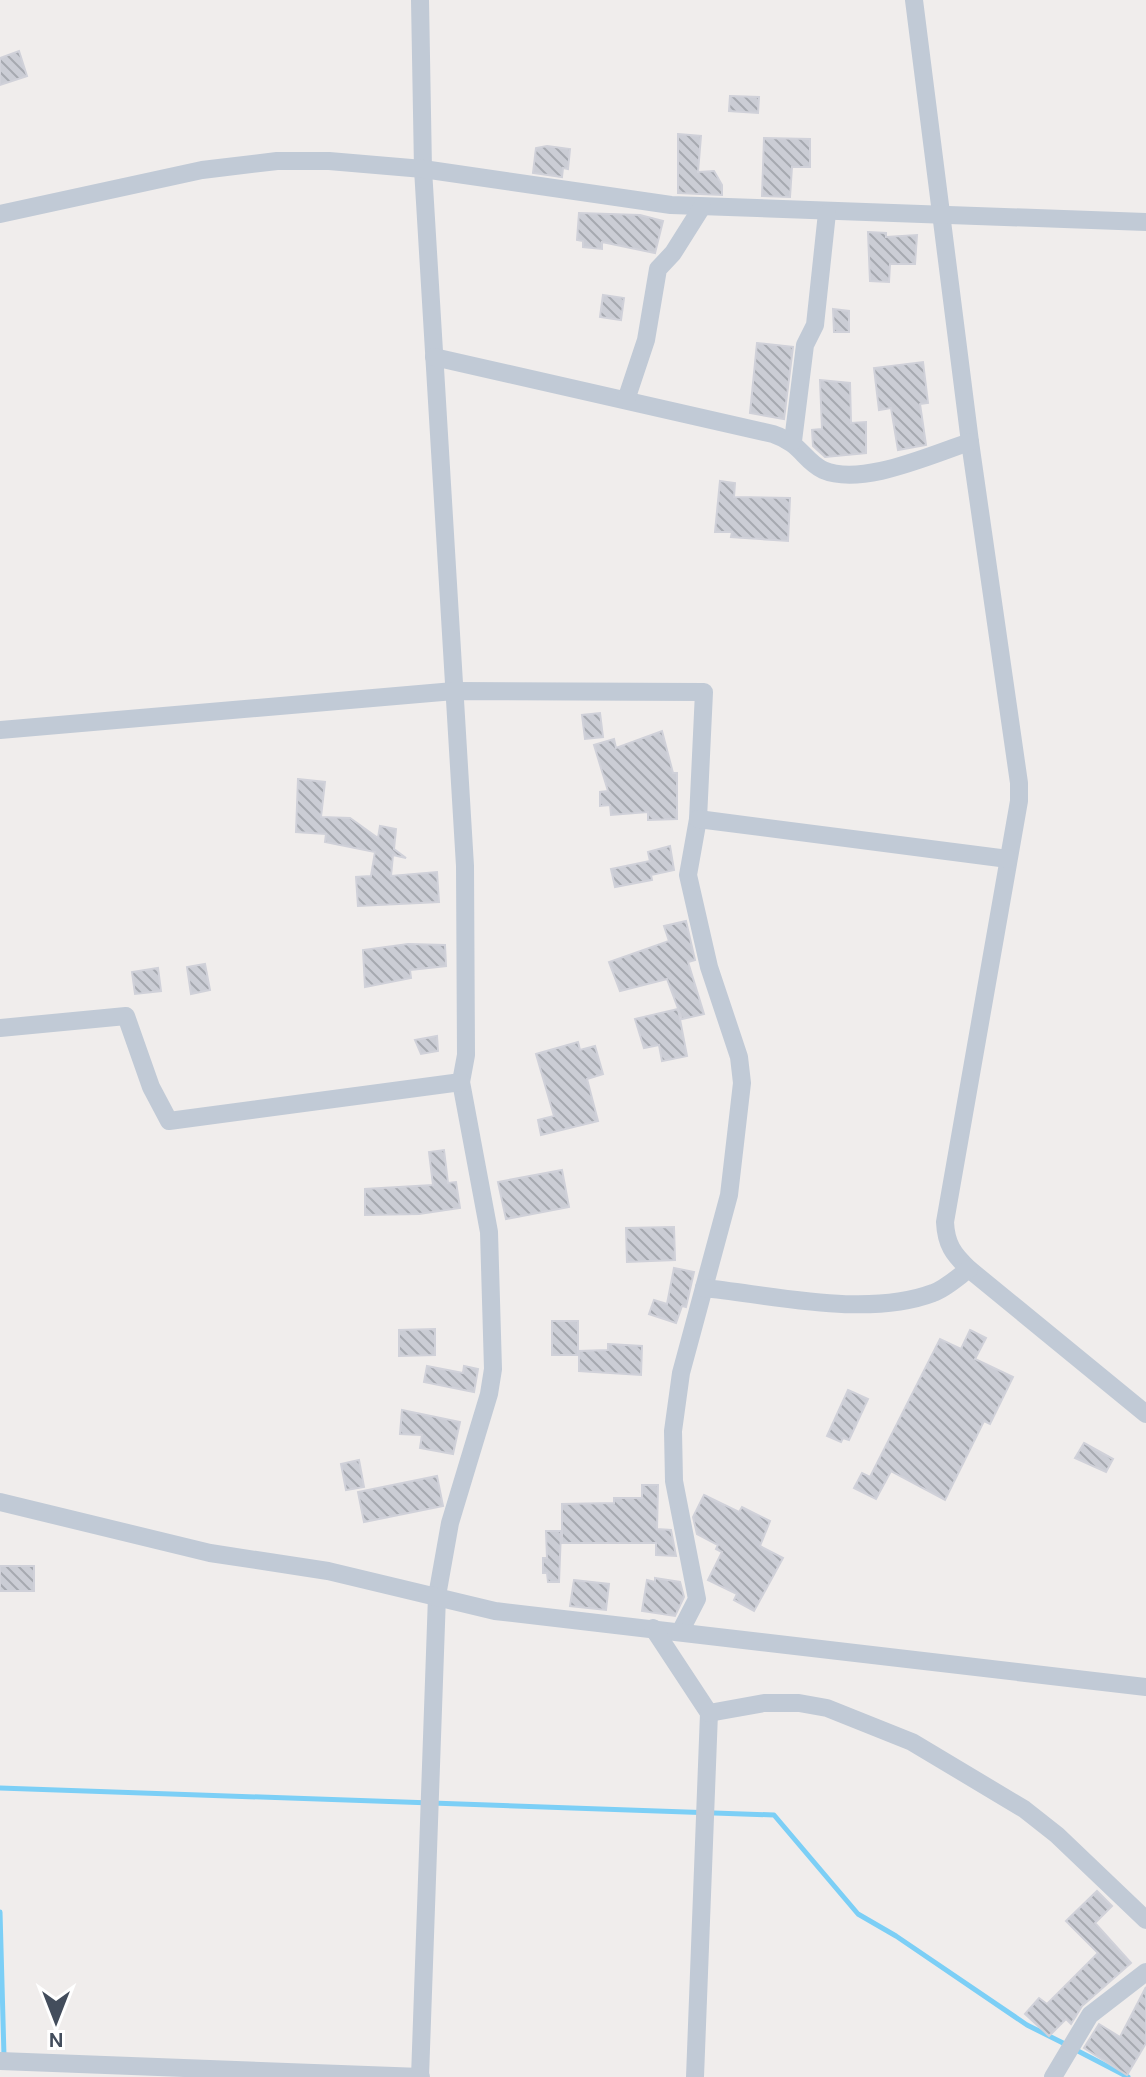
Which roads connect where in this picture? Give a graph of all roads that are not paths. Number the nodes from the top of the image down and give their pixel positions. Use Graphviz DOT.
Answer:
graph roads {
  1 [pos="420,0"];
  2 [pos="914,0"];
  3 [pos="423,169"];
  4 [pos="702,207"];
  5 [pos="827,213"];
  6 [pos="0,214"];
  7 [pos="942,216"];
  8 [pos="1146,222"];
  9 [pos="434,357"];
  10 [pos="626,400"];
  11 [pos="793,441"];
  12 [pos="970,442"];
  13 [pos="454,691"];
  14 [pos="0,730"];
  15 [pos="698,819"];
  16 [pos="1008,859"];
  17 [pos="0,1028"];
  18 [pos="461,1082"];
  19 [pos="969,1269"];
  20 [pos="704,1288"];
  21 [pos="1146,1414"];
  22 [pos="0,1502"];
  23 [pos="437,1596"];
  24 [pos="653,1628"];
  25 [pos="680,1632"];
  26 [pos="1146,1687"];
  27 [pos="709,1713"];
  28 [pos="1146,1920"];
  29 [pos="1146,1972"];
  30 [pos="0,2061"];
  31 [pos="420,2077"];
  32 [pos="695,2077"];
  33 [pos="1053,2077"];
  1 -- 3 [label="street"];
  2 -- 7 [label="street"];
  3 -- 4 [label="street"];
  3 -- 6 [label="street"];
  3 -- 9 [label="street"];
  4 -- 5 [label="street"];
  4 -- 10 [label="street"];
  5 -- 7 [label="street"];
  5 -- 11 [label="street"];
  7 -- 8 [label="street"];
  7 -- 12 [label="street"];
  9 -- 10 [label="street"];
  9 -- 13 [label="street"];
  10 -- 11 [label="street"];
  11 -- 12 [label="street"];
  12 -- 16 [label="street"];
  13 -- 14 [label="street"];
  13 -- 15 [label="street"];
  13 -- 18 [label="street"];
  15 -- 16 [label="street"];
  15 -- 20 [label="street"];
  16 -- 19 [label="street"];
  17 -- 18 [label="street"];
  18 -- 23 [label="street"];
  19 -- 20 [label="street"];
  19 -- 21 [label="street"];
  20 -- 25 [label="street"];
  22 -- 23 [label="street"];
  23 -- 24 [label="street"];
  23 -- 31 [label="street"];
  24 -- 25 [label="street"];
  24 -- 27 [label="street"];
  25 -- 26 [label="street"];
  27 -- 28 [label="street"];
  27 -- 32 [label="street"];
  29 -- 33 [label="street"];
  30 -- 31 [label="street"];
}
